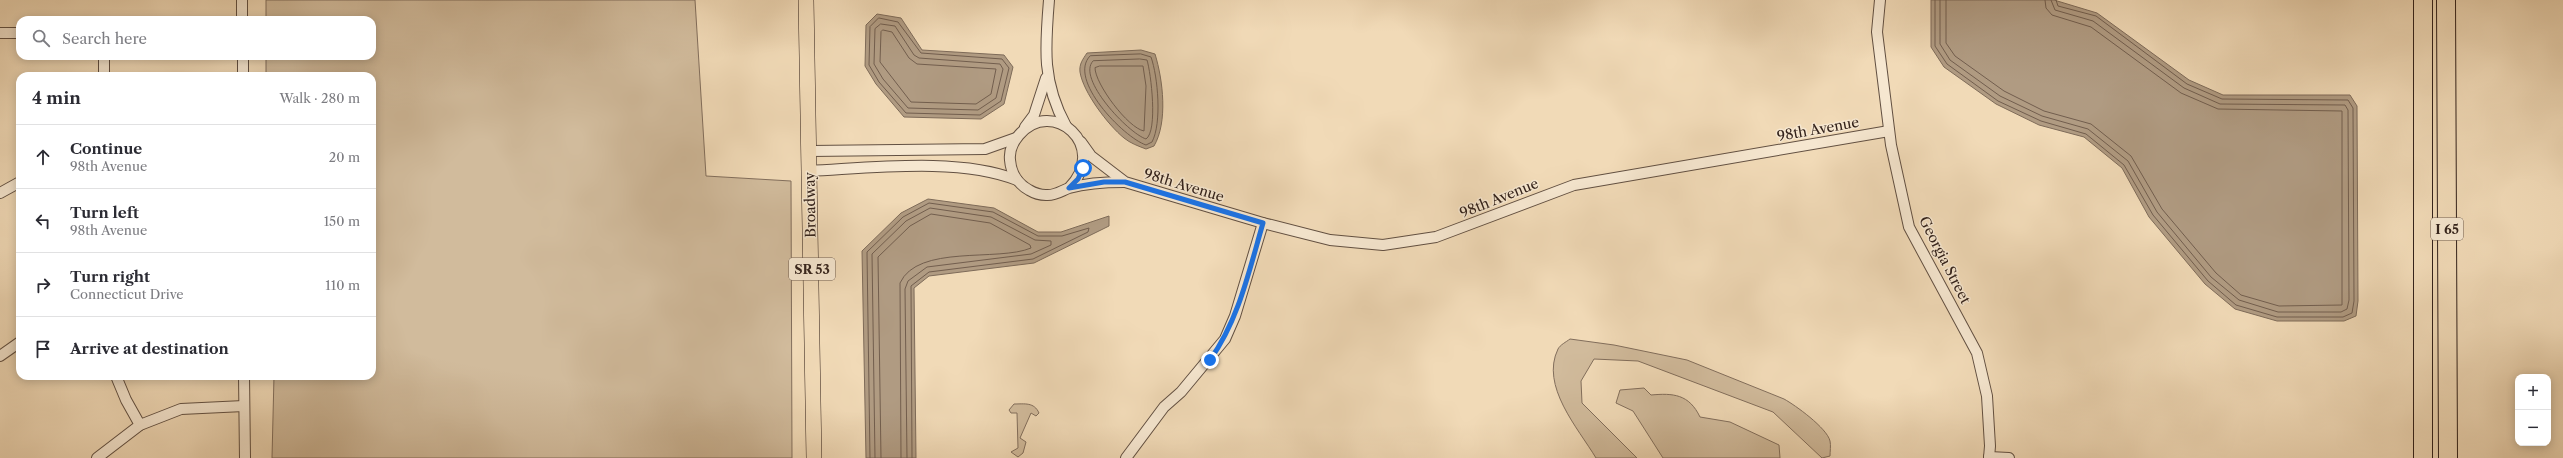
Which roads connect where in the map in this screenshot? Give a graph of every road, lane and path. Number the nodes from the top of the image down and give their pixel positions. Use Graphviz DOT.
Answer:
graph roads {
  1 [pos="242,0"];
  2 [pos="806,0"];
  3 [pos="1049,0"];
  4 [pos="1880,0"];
  5 [pos="2423,0"];
  6 [pos="2446,0"];
  7 [pos="242,16"];
  8 [pos="0,33"];
  9 [pos="16,33"];
  10 [pos="104,60"];
  11 [pos="243,60"];
  12 [pos="104,72"];
  13 [pos="243,72"];
  14 [pos="1047,76"];
  15 [pos="1066,126"];
  16 [pos="1889,131"];
  17 [pos="1019,134"];
  18 [pos="1081,142"];
  19 [pos="810,151"];
  20 [pos="810,171"];
  21 [pos="1017,180"];
  22 [pos="1125,182"];
  23 [pos="16,184"];
  24 [pos="1069,188"];
  25 [pos="0,193"];
  26 [pos="1263,223"];
  27 [pos="16,345"];
  28 [pos="0,356"];
  29 [pos="118,380"];
  30 [pos="244,380"];
  31 [pos="244,406"];
  32 [pos="140,425"];
  33 [pos="1989,457"];
  34 [pos="97,458"];
  35 [pos="244,458"];
  36 [pos="814,458"];
  37 [pos="1126,458"];
  38 [pos="2008,458"];
  39 [pos="2423,458"];
  40 [pos="2448,458"];
  1 -- 7 [label="street"];
  2 -- 19 [label="main road, Broadway / SR 53"];
  3 -- 14 [label="street"];
  4 -- 16 [label="street, Georgia Street"];
  5 -- 39 [label="highway, I 65"];
  6 -- 40 [label="highway, I 65"];
  8 -- 9 [label="street"];
  10 -- 12 [label="street"];
  11 -- 13 [label="street"];
  14 -- 15 [label="street, 98th Avenue"];
  14 -- 17 [label="street"];
  15 -- 17 [label="street"];
  15 -- 18 [label="street, 98th Avenue"];
  16 -- 26 [label="street, 98th Avenue"];
  16 -- 33 [label="street, Georgia Street"];
  17 -- 19 [label="street"];
  17 -- 21 [label="street"];
  18 -- 22 [label="street, 98th Avenue"];
  18 -- 24 [label="street"];
  19 -- 20 [label="main road, Broadway / SR 53"];
  20 -- 21 [label="street, 98th Avenue"];
  20 -- 36 [label="main road, Broadway / SR 53"];
  21 -- 24 [label="street, 98th Avenue"];
  22 -- 24 [label="street, 98th Avenue"];
  22 -- 26 [label="street, 98th Avenue"];
  23 -- 25 [label="street"];
  26 -- 37 [label="street"];
  27 -- 28 [label="street"];
  29 -- 32 [label="street"];
  30 -- 31 [label="street"];
  31 -- 32 [label="street"];
  31 -- 35 [label="street"];
  32 -- 34 [label="street"];
  33 -- 38 [label="street"];
}
